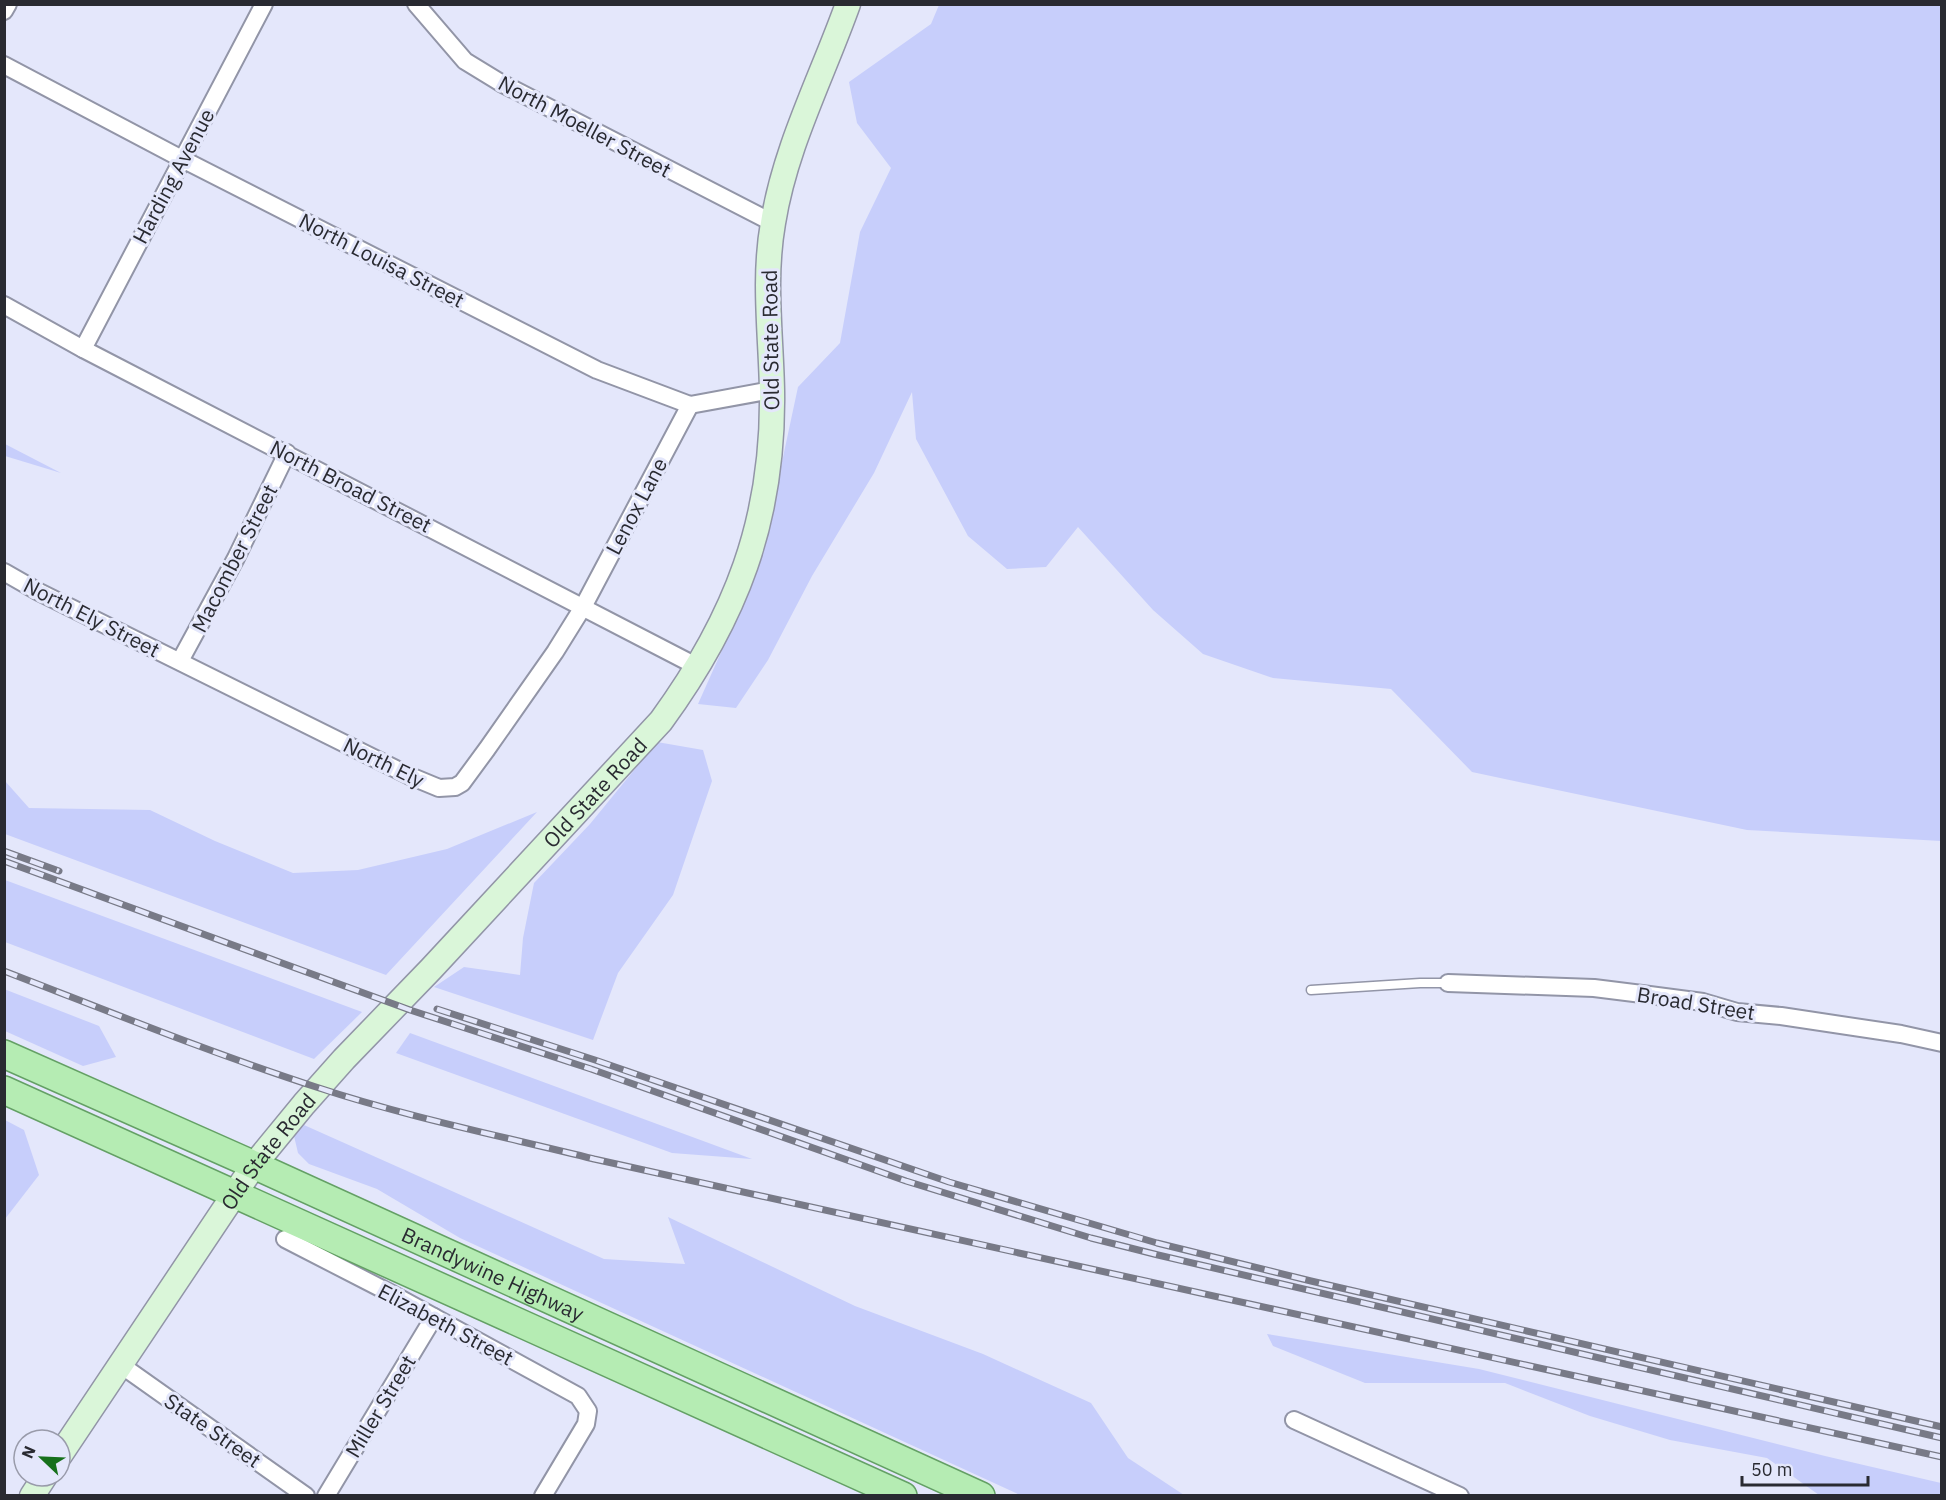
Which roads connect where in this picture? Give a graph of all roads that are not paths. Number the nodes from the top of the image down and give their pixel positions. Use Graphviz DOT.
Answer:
graph roads {
  1 [pos="8,4"];
  2 [pos="264,4"];
  3 [pos="416,4"];
  4 [pos="848,4"];
  5 [pos="4,11"];
  6 [pos="4,65"];
  7 [pos="182,159"];
  8 [pos="772,223"];
  9 [pos="4,305"];
  10 [pos="83,349"];
  11 [pos="772,390"];
  12 [pos="690,405"];
  13 [pos="287,453"];
  14 [pos="4,572"];
  15 [pos="583,607"];
  16 [pos="180,662"];
  17 [pos="698,667"];
  18 [pos="1448,983"];
  19 [pos="1311,990"];
  20 [pos="1941,1043"];
  21 [pos="4,1054"];
  22 [pos="4,1090"];
  23 [pos="254,1165"];
  24 [pos="236,1194"];
  25 [pos="285,1239"];
  26 [pos="434,1317"];
  27 [pos="121,1365"];
  28 [pos="1294,1420"];
  29 [pos="72,1437"];
  30 [pos="306,1496"];
  31 [pos="326,1496"];
  32 [pos="543,1496"];
  33 [pos="903,1496"];
  34 [pos="981,1496"];
  35 [pos="1460,1496"];
  1 -- 5 [label="street"];
  2 -- 7 [label="street, Harding Avenue"];
  3 -- 8 [label="street, North Moeller Street"];
  4 -- 8 [label="street, Old State Road"];
  6 -- 7 [label="street, North Louisa Street"];
  7 -- 10 [label="street, Harding Avenue"];
  7 -- 12 [label="street, North Louisa Street"];
  8 -- 11 [label="street, Old State Road"];
  9 -- 10 [label="street, North Broad Street"];
  10 -- 13 [label="street, North Broad Street"];
  11 -- 12 [label="street"];
  11 -- 17 [label="street, Old State Road"];
  12 -- 15 [label="street, Lenox Lane"];
  13 -- 15 [label="street, North Broad Street"];
  13 -- 16 [label="street, Macomber Street"];
  14 -- 16 [label="street, North Ely Street"];
  15 -- 16 [label="street, North Ely"];
  15 -- 17 [label="street, North Broad Street"];
  17 -- 23 [label="street, Old State Road"];
  18 -- 19 [label="lane"];
  18 -- 20 [label="street, Broad Street"];
  21 -- 23 [label="main road, Brandywine Highway"];
  22 -- 24 [label="main road, Brandywine Highway"];
  23 -- 24 [label="street, Old State Road"];
  23 -- 34 [label="main road, Brandywine Highway"];
  24 -- 27 [label="street, Old State Road"];
  24 -- 33 [label="main road, Brandywine Highway"];
  25 -- 26 [label="street, Elizabeth Street"];
  26 -- 31 [label="street, Miller Street"];
  26 -- 32 [label="street, Elizabeth Street"];
  27 -- 29 [label="street, Old State Road"];
  27 -- 30 [label="street, State Street"];
  28 -- 35 [label="street"];
}
